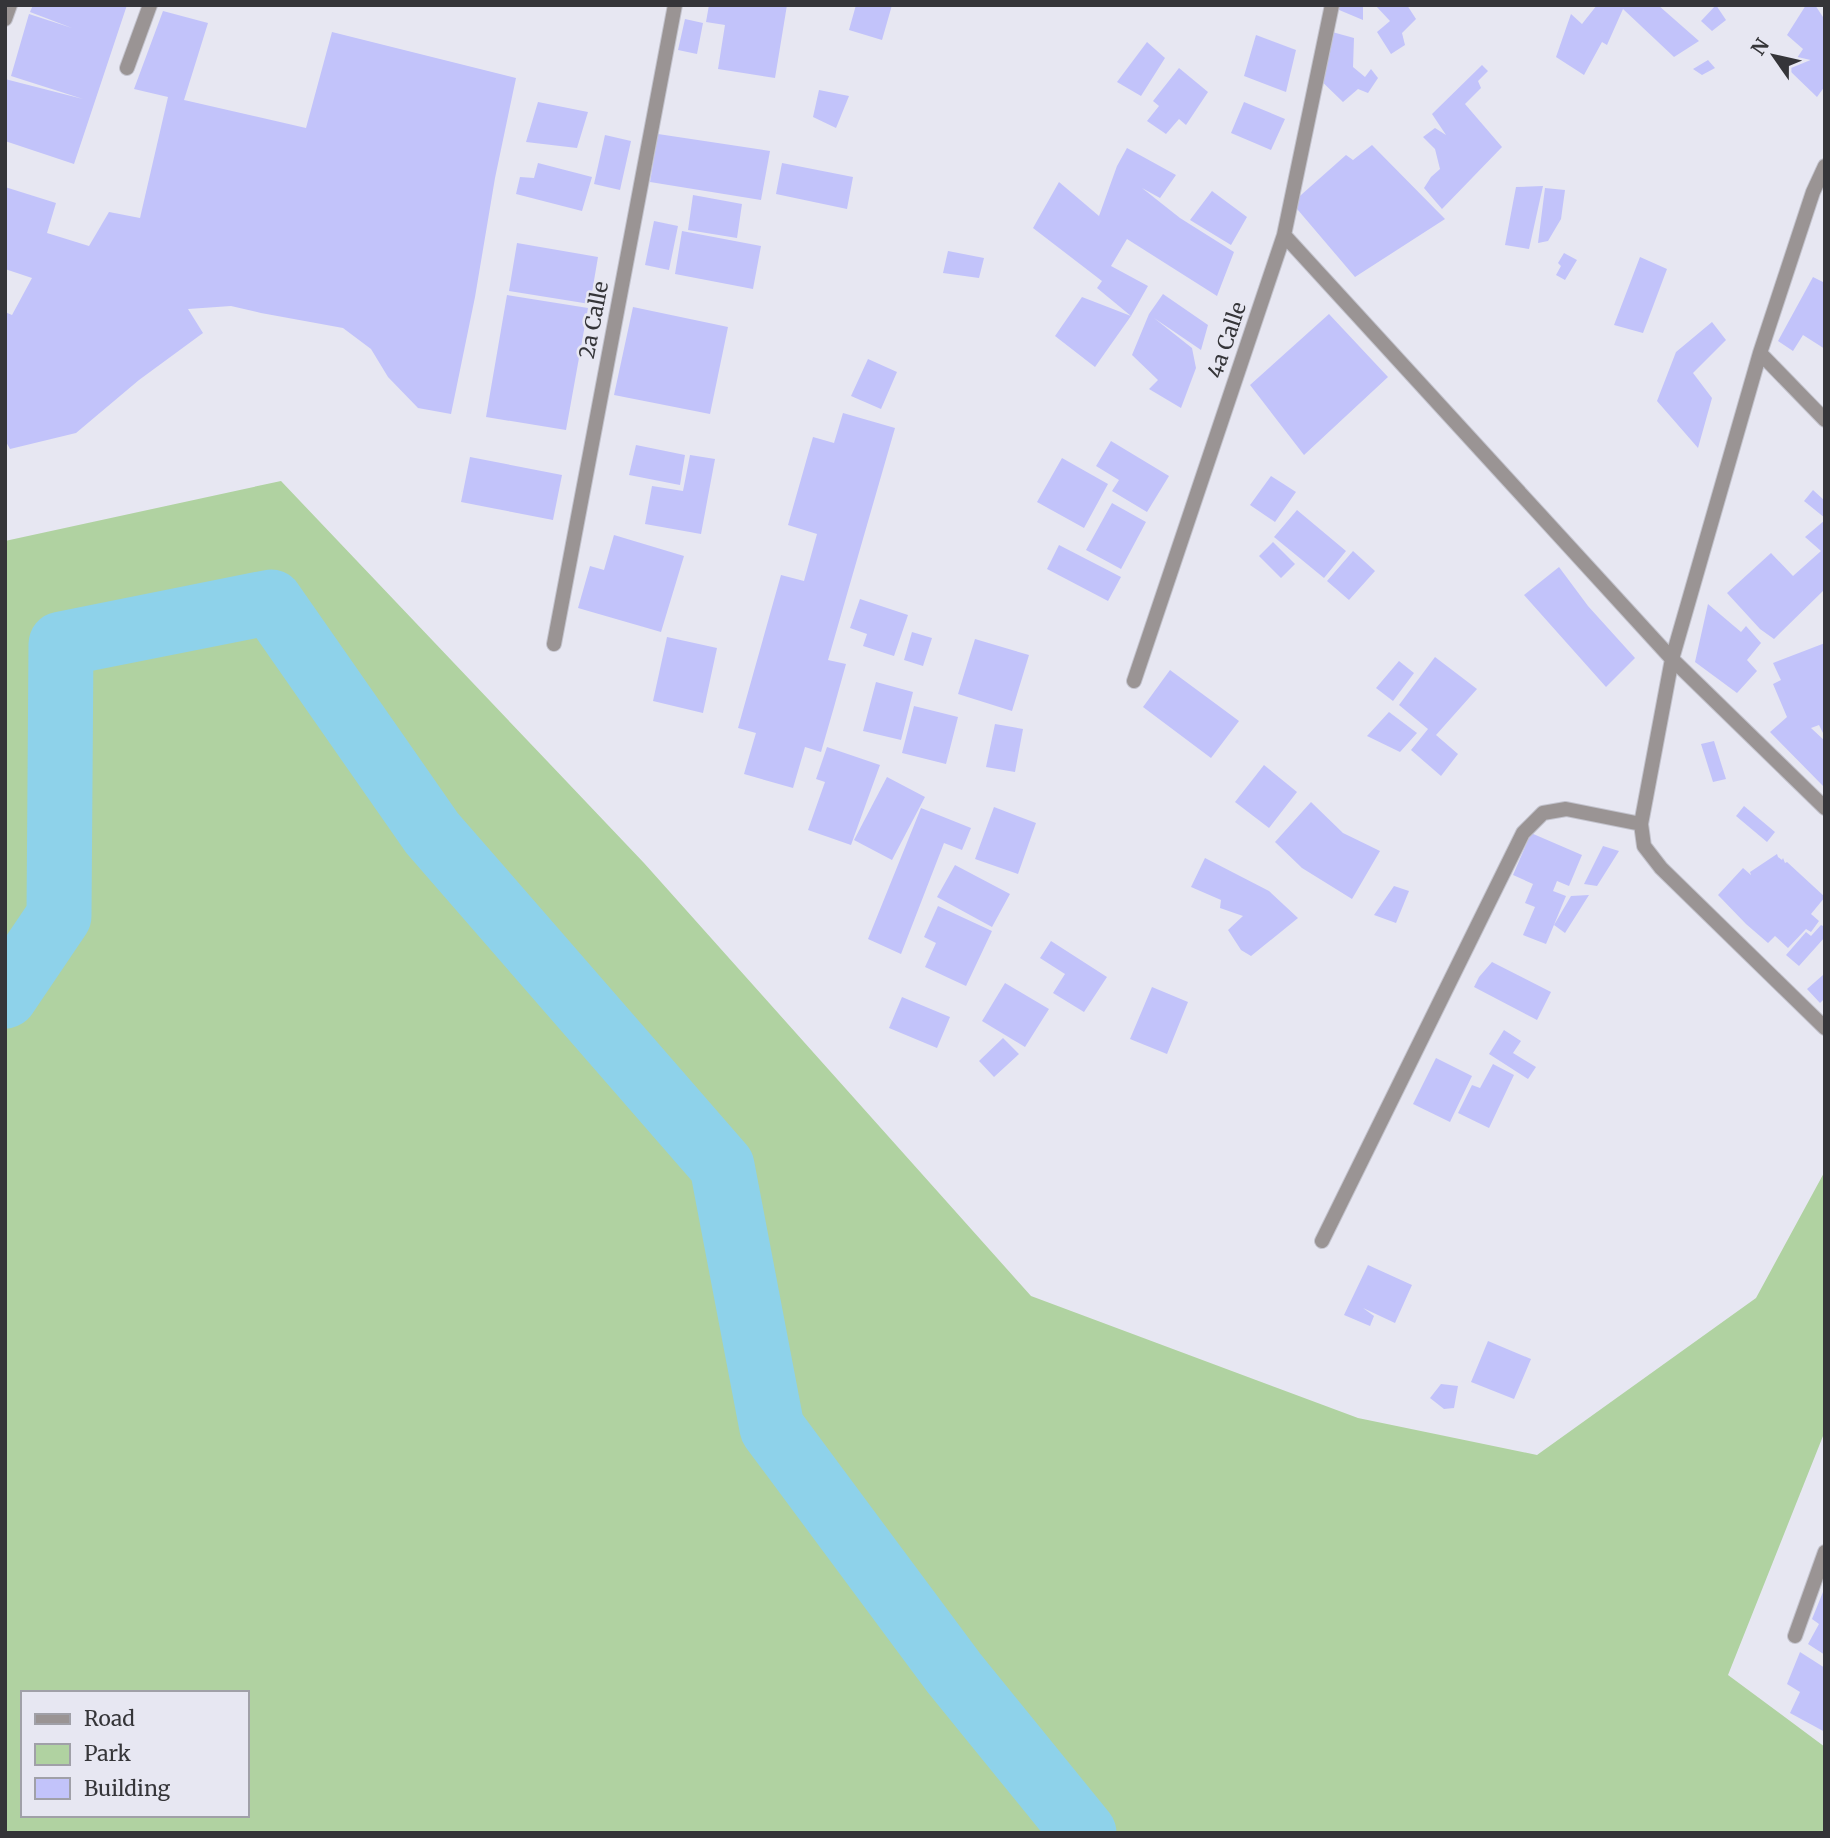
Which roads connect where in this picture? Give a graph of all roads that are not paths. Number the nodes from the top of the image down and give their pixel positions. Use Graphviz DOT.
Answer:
graph roads {
  1 [pos="10,5"];
  2 [pos="150,5"];
  3 [pos="675,5"];
  4 [pos="1332,5"];
  5 [pos="5,19"];
  6 [pos="127,68"];
  7 [pos="1825,166"];
  8 [pos="1284,235"];
  9 [pos="1760,354"];
  10 [pos="1825,420"];
  11 [pos="554,643"];
  12 [pos="1672,659"];
  13 [pos="1134,681"];
  14 [pos="1825,808"];
  15 [pos="1641,824"];
  16 [pos="1825,1028"];
  17 [pos="1322,1241"];
  18 [pos="1825,1552"];
  19 [pos="1795,1636"];
  1 -- 5 [label="street"];
  2 -- 6 [label="street"];
  3 -- 11 [label="street, 2a Calle"];
  4 -- 8 [label="street, 4a Calle"];
  7 -- 9 [label="street"];
  8 -- 12 [label="street"];
  8 -- 13 [label="street, 4a Calle"];
  9 -- 10 [label="street"];
  9 -- 12 [label="street"];
  12 -- 14 [label="street"];
  12 -- 15 [label="street"];
  15 -- 16 [label="street"];
  15 -- 17 [label="street"];
  18 -- 19 [label="street"];
}
